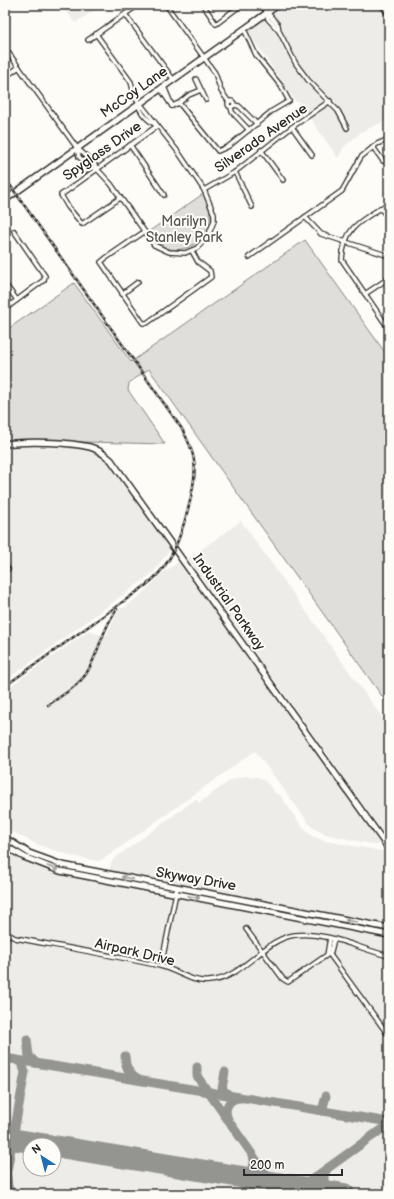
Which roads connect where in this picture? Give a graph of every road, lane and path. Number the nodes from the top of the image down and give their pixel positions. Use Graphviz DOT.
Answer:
graph roads {
  1 [pos="138,5"];
  2 [pos="166,5"];
  3 [pos="203,5"];
  4 [pos="241,5"];
  5 [pos="261,5"];
  6 [pos="278,5"];
  7 [pos="384,5"];
  8 [pos="389,12"];
  9 [pos="266,13"];
  10 [pos="125,14"];
  11 [pos="244,29"];
  12 [pos="96,34"];
  13 [pos="88,40"];
  14 [pos="5,48"];
  15 [pos="204,57"];
  16 [pos="19,67"];
  17 [pos="5,77"];
  18 [pos="173,79"];
  19 [pos="196,79"];
  20 [pos="162,87"];
  21 [pos="202,90"];
  22 [pos="206,100"];
  23 [pos="330,101"];
  24 [pos="138,103"];
  25 [pos="179,103"];
  26 [pos="233,106"];
  27 [pos="257,124"];
  28 [pos="157,126"];
  29 [pos="292,127"];
  30 [pos="347,128"];
  31 [pos="249,130"];
  32 [pos="389,139"];
  33 [pos="130,145"];
  34 [pos="373,147"];
  35 [pos="77,148"];
  36 [pos="261,150"];
  37 [pos="312,155"];
  38 [pos="383,162"];
  39 [pos="97,169"];
  40 [pos="235,172"];
  41 [pos="284,180"];
  42 [pos="204,190"];
  43 [pos="164,195"];
  44 [pos="120,198"];
  45 [pos="5,200"];
  46 [pos="389,203"];
  47 [pos="252,207"];
  48 [pos="380,208"];
  49 [pos="305,217"];
  50 [pos="389,218"];
  51 [pos="14,231"];
  52 [pos="144,232"];
  53 [pos="345,243"];
  54 [pos="192,251"];
  55 [pos="389,256"];
  56 [pos="249,257"];
  57 [pos="389,278"];
  58 [pos="138,282"];
  59 [pos="5,284"];
  60 [pos="122,294"];
  61 [pos="365,294"];
  62 [pos="16,300"];
  63 [pos="5,309"];
  64 [pos="389,321"];
  65 [pos="385,324"];
  66 [pos="389,329"];
  67 [pos="5,444"];
  68 [pos="5,564"];
  69 [pos="8,569"];
  70 [pos="5,838"];
  71 [pos="5,846"];
  72 [pos="389,849"];
  73 [pos="176,891"];
  74 [pos="389,928"];
  75 [pos="246,929"];
  76 [pos="5,932"];
  77 [pos="389,935"];
  78 [pos="332,939"];
  79 [pos="263,952"];
  80 [pos="328,955"];
  81 [pos="389,956"];
  82 [pos="161,966"];
  83 [pos="389,1036"];
  1 -- 10 [label="street"];
  2 -- 15 [label="street"];
  3 -- 4 [label="street"];
  5 -- 9 [label="street"];
  6 -- 9 [label="street, McCoy Lane"];
  7 -- 8 [label="highway"];
  9 -- 11 [label="street, McCoy Lane"];
  9 -- 23 [label="street"];
  10 -- 12 [label="street"];
  10 -- 18 [label="street"];
  11 -- 15 [label="street, McCoy Lane"];
  11 -- 27 [label="street"];
  12 -- 13 [label="street"];
  12 -- 24 [label="street"];
  14 -- 16 [label="street"];
  15 -- 18 [label="street, McCoy Lane"];
  15 -- 26 [label="street"];
  16 -- 17 [label="street"];
  16 -- 35 [label="street"];
  18 -- 20 [label="street, McCoy Lane"];
  19 -- 21 [label="street"];
  20 -- 24 [label="street, McCoy Lane"];
  20 -- 25 [label="street"];
  21 -- 22 [label="street"];
  21 -- 25 [label="street"];
  23 -- 29 [label="street, Silverado Avenue"];
  23 -- 30 [label="street"];
  24 -- 28 [label="street"];
  24 -- 35 [label="street, McCoy Lane"];
  25 -- 31 [label="street"];
  26 -- 27 [label="street"];
  26 -- 31 [label="street"];
  27 -- 31 [label="street"];
  28 -- 33 [label="street, Spyglass Drive"];
  28 -- 42 [label="street"];
  29 -- 36 [label="street, Silverado Avenue"];
  29 -- 37 [label="street"];
  32 -- 34 [label="street"];
  33 -- 39 [label="street, Spyglass Drive"];
  33 -- 43 [label="street"];
  34 -- 38 [label="street"];
  34 -- 49 [label="street"];
  35 -- 39 [label="street"];
  35 -- 45 [label="street, McCoy Lane"];
  36 -- 40 [label="street, Silverado Avenue"];
  36 -- 41 [label="street"];
  39 -- 44 [label="street"];
  39 -- 44 [label="street, Spyglass Drive"];
  40 -- 42 [label="street, Silverado Avenue"];
  40 -- 47 [label="street"];
  42 -- 54 [label="street"];
  44 -- 52 [label="street"];
  46 -- 48 [label="street"];
  48 -- 50 [label="street"];
  48 -- 53 [label="street"];
  49 -- 53 [label="street"];
  49 -- 56 [label="street"];
  51 -- 62 [label="street"];
  52 -- 54 [label="street"];
  52 -- 60 [label="street"];
  53 -- 55 [label="street"];
  53 -- 61 [label="street"];
  54 -- 60 [label="street"];
  57 -- 61 [label="street"];
  58 -- 60 [label="street"];
  59 -- 62 [label="street"];
  61 -- 65 [label="street"];
  62 -- 63 [label="street"];
  64 -- 65 [label="street"];
  65 -- 66 [label="street"];
  67 -- 72 [label="street, Industrial Parkway"];
  68 -- 69 [label="street"];
  73 -- 70 [label="street, Skyway Drive, one-way"];
  71 -- 73 [label="street, Skyway Drive, one-way"];
  74 -- 73 [label="street, Skyway Drive, one-way"];
  73 -- 77 [label="street, Skyway Drive, one-way"];
  73 -- 82 [label="street"];
  75 -- 79 [label="street"];
  76 -- 82 [label="street, Airpark Drive"];
  78 -- 79 [label="street, Airpark Drive"];
  78 -- 80 [label="street"];
  78 -- 81 [label="street, Airpark Drive"];
  79 -- 80 [label="street"];
  79 -- 82 [label="street, Airpark Drive"];
  80 -- 83 [label="street"];
}
